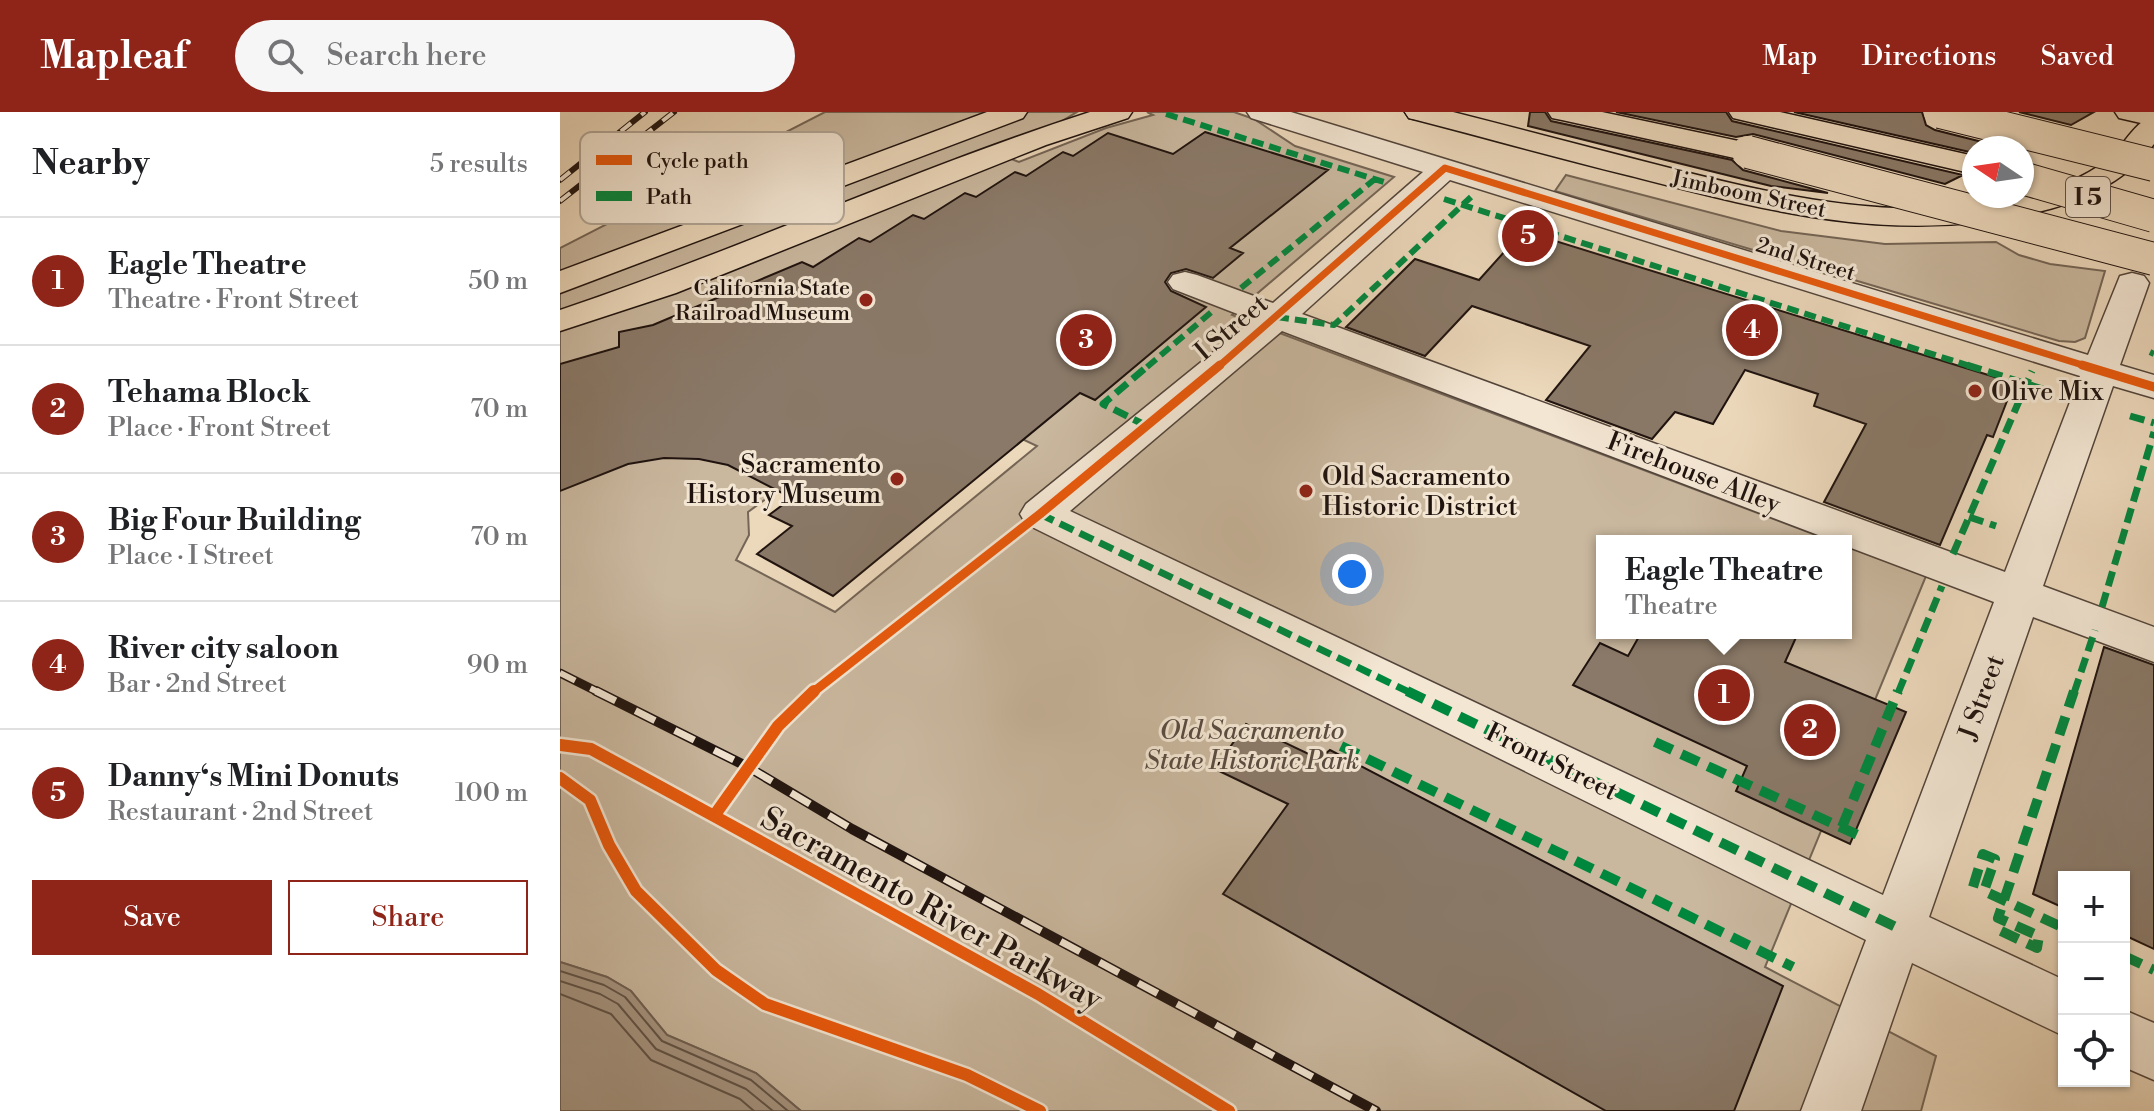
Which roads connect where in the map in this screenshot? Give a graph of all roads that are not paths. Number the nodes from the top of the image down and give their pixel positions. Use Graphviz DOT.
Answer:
graph roads {
  1 [pos="1013,112"];
  2 [pos="1118,112"];
  3 [pos="1419,112"];
  4 [pos="1562,112"];
  5 [pos="1743,112"];
  6 [pos="1940,112"];
  7 [pos="2129,112"];
  8 [pos="1274,113"];
  9 [pos="2154,117"];
  10 [pos="2154,125"];
  11 [pos="1962,162"];
  12 [pos="2154,165"];
  13 [pos="1445,168"];
  14 [pos="844,176"];
  15 [pos="2034,181"];
  16 [pos="844,215"];
  17 [pos="2154,216"];
  18 [pos="716,224"];
  19 [pos="821,224"];
  20 [pos="2143,271"];
  21 [pos="1185,282"];
  22 [pos="560,283"];
  23 [pos="1279,316"];
  24 [pos="560,321"];
  25 [pos="2101,370"];
  26 [pos="2154,387"];
  27 [pos="1040,514"];
  28 [pos="2019,594"];
  29 [pos="2154,645"];
  30 [pos="1896,927"];
  31 [pos="2058,1006"];
  32 [pos="2130,1041"];
  33 [pos="2154,1052"];
  34 [pos="1831,1111"];
  1 -- 14 [label="main road"];
  2 -- 16 [label="main road"];
  3 -- 10 [label="main road, Jimboom Street"];
  4 -- 20 [label="main road, bridge"];
  5 -- 11 [label="main road"];
  6 -- 12 [label="main road, I 5, bridge"];
  7 -- 9 [label="main road"];
  8 -- 13 [label="street, 2nd Street"];
  13 -- 23 [label="street, I Street"];
  13 -- 25 [label="street, 2nd Street"];
  15 -- 17 [label="main road, I 5, bridge"];
  18 -- 22 [label="main road"];
  19 -- 24 [label="main road"];
  20 -- 25 [label="street, J Street"];
  21 -- 23 [label="street, Firehouse Alley"];
  23 -- 27 [label="street, I Street"];
  23 -- 28 [label="street, Firehouse Alley"];
  25 -- 26 [label="street, 2nd Street"];
  25 -- 28 [label="street, J Street"];
  27 -- 30 [label="street, Front Street"];
  28 -- 29 [label="street, Firehouse Alley"];
  28 -- 30 [label="street, J Street"];
  30 -- 31 [label="street, Front Street"];
  30 -- 34 [label="street, J Street"];
  32 -- 33 [label="street"];
}
